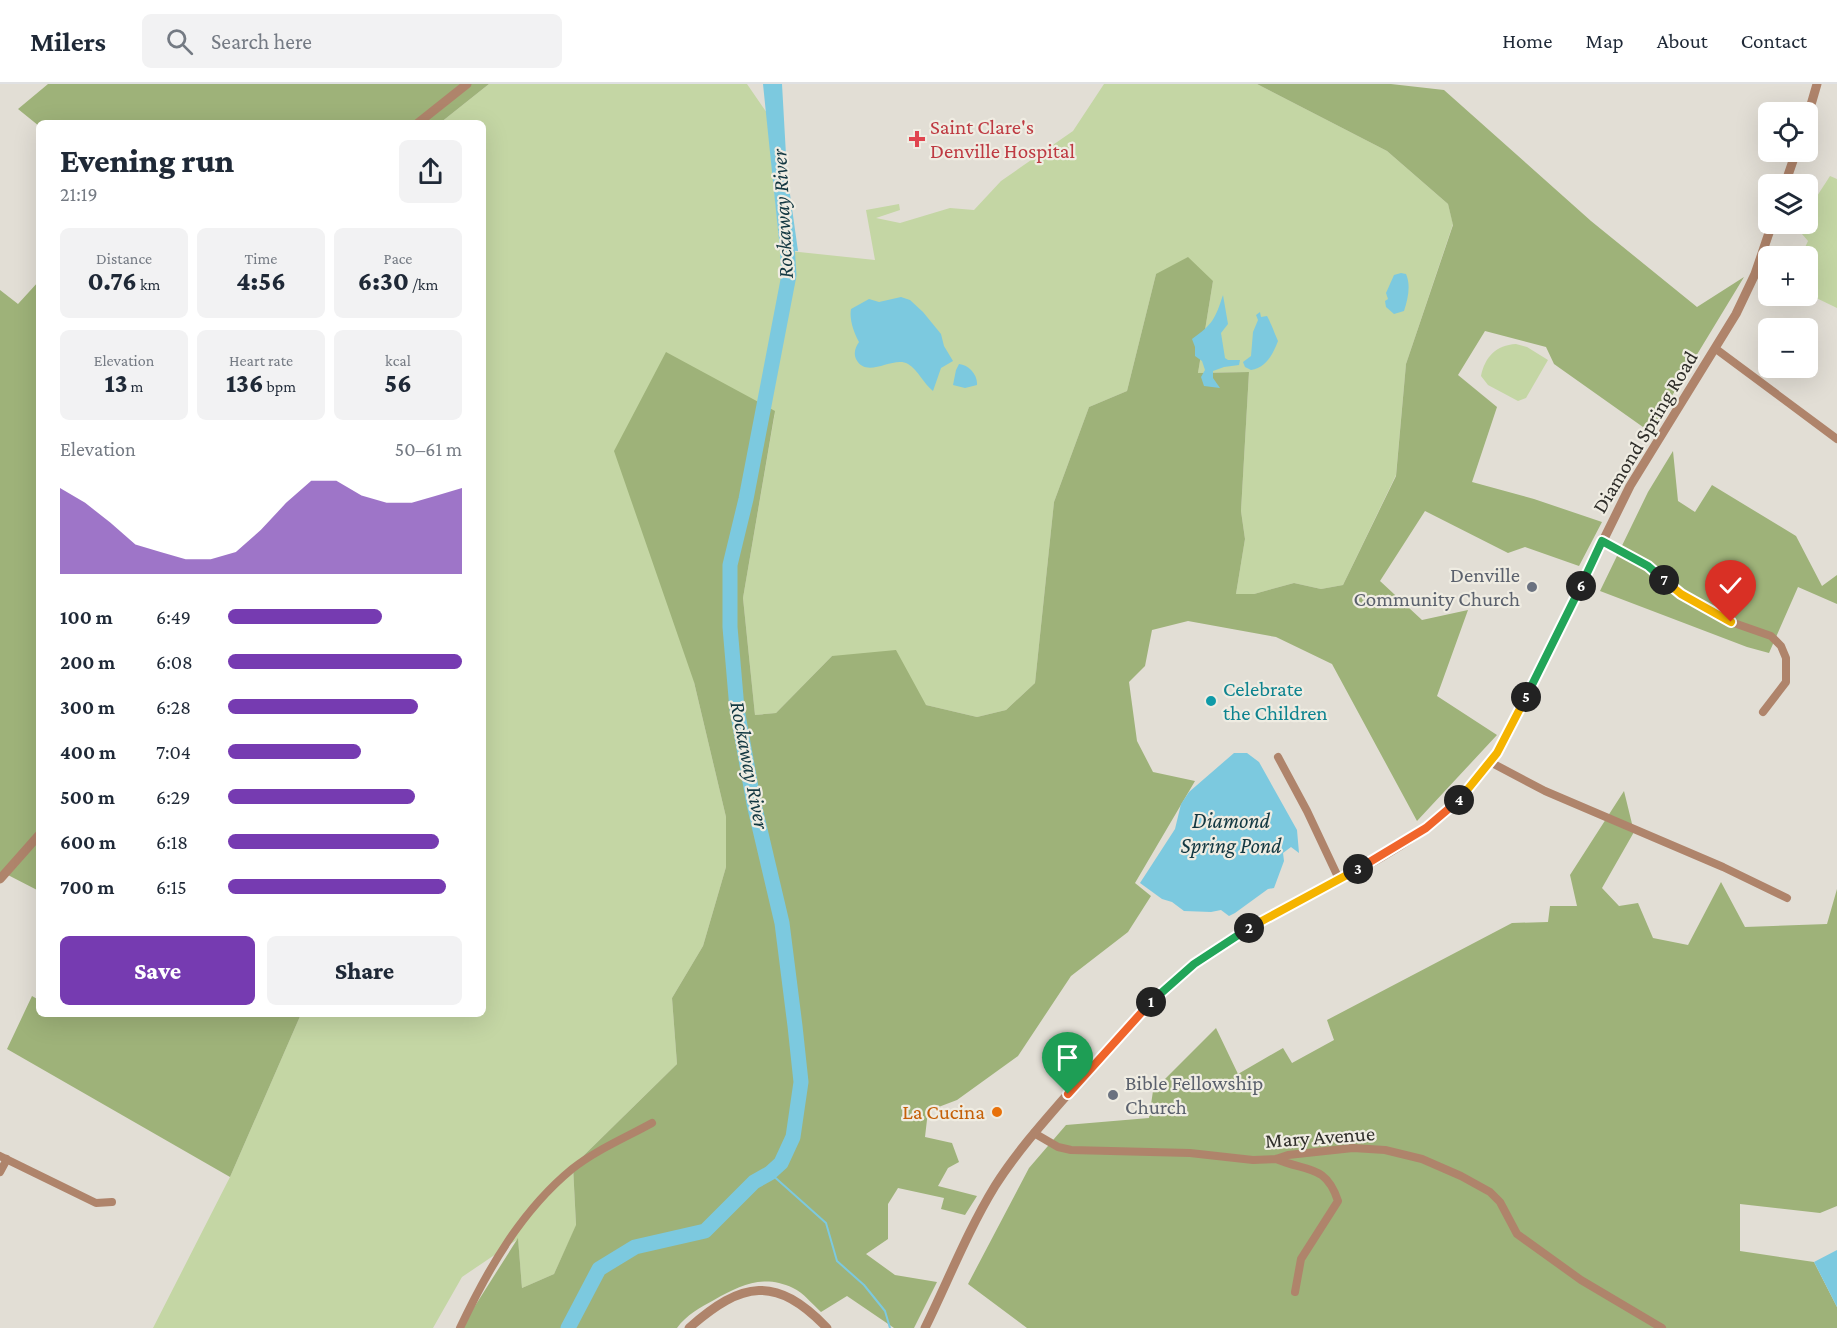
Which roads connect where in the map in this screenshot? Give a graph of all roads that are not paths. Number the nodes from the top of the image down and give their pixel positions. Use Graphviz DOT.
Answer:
graph roads {
  1 [pos="466,84"];
  2 [pos="1817,84"];
  3 [pos="1812,102"];
  4 [pos="421,120"];
  5 [pos="1769,234"];
  6 [pos="1716,349"];
  7 [pos="1837,439"];
  8 [pos="1602,541"];
  9 [pos="1763,712"];
  10 [pos="1278,757"];
  11 [pos="1490,762"];
  12 [pos="36,838"];
  13 [pos="0,879"];
  14 [pos="1339,879"];
  15 [pos="1787,897"];
  16 [pos="652,1124"];
  17 [pos="1034,1133"];
  18 [pos="3,1158"];
  19 [pos="1276,1160"];
  20 [pos="0,1172"];
  21 [pos="112,1202"];
  22 [pos="1295,1292"];
  23 [pos="460,1328"];
  24 [pos="689,1328"];
  25 [pos="827,1328"];
  26 [pos="925,1328"];
  27 [pos="1662,1328"];
  1 -- 4 [label="street"];
  2 -- 3 [label="street"];
  5 -- 6 [label="street, Diamond Spring Road"];
  6 -- 7 [label="street"];
  6 -- 8 [label="street, Diamond Spring Road"];
  8 -- 9 [label="street"];
  8 -- 11 [label="street, Diamond Spring Road"];
  10 -- 14 [label="street"];
  11 -- 14 [label="street, Diamond Spring Road"];
  11 -- 15 [label="street"];
  12 -- 13 [label="street"];
  14 -- 17 [label="street, Diamond Spring Road"];
  16 -- 23 [label="street"];
  17 -- 19 [label="street, Mary Avenue"];
  17 -- 26 [label="street, Diamond Spring Road"];
  18 -- 20 [label="street"];
  18 -- 21 [label="street"];
  19 -- 22 [label="street"];
  19 -- 27 [label="street, Mary Avenue"];
  24 -- 25 [label="street"];
}
